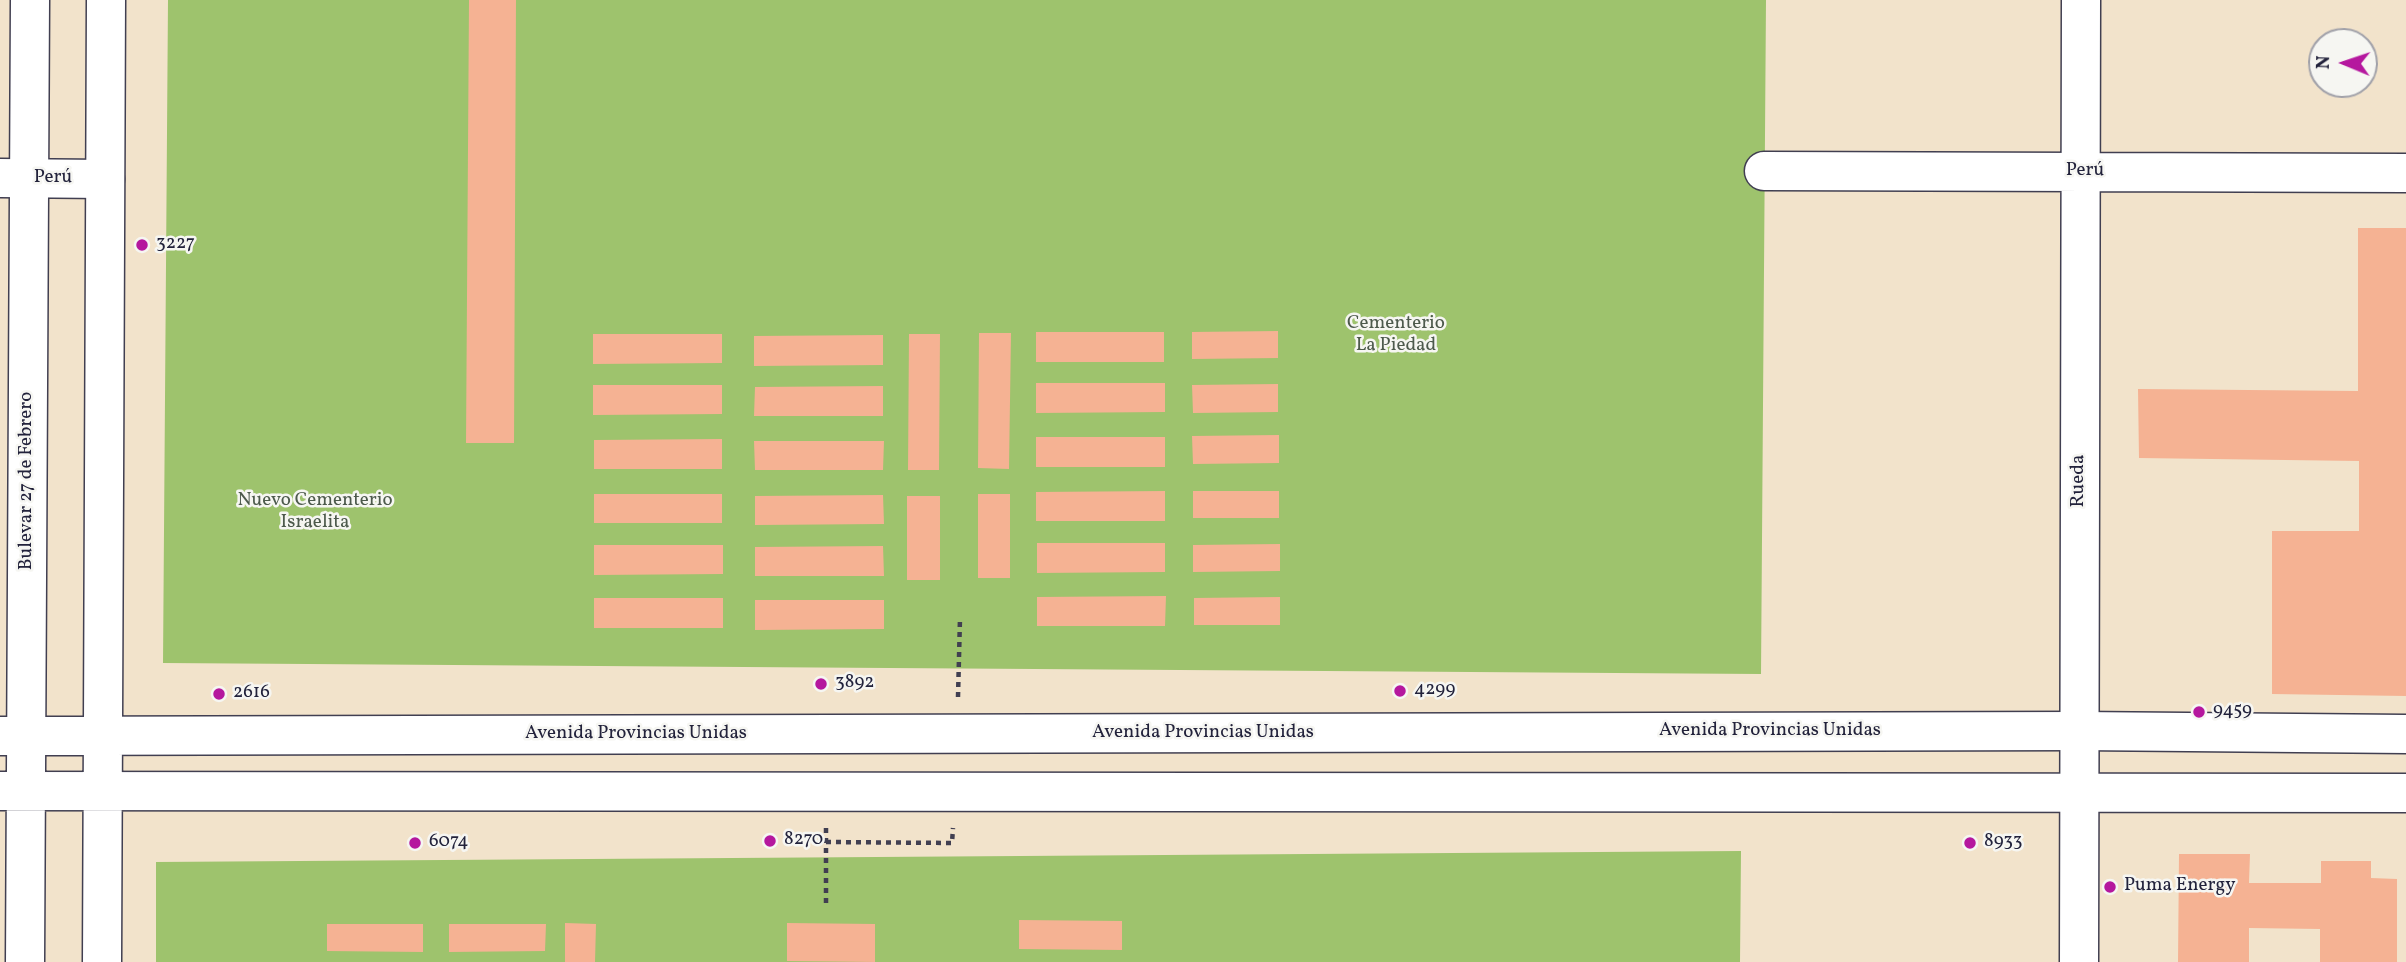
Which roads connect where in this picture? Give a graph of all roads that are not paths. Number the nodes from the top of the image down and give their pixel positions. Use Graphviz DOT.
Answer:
graph roads {
  1 [pos="30,0"];
  2 [pos="106,0"];
  3 [pos="2081,0"];
  4 [pos="1764,171"];
  5 [pos="2081,173"];
  6 [pos="2406,173"];
  7 [pos="14,178"];
  8 [pos="105,179"];
  9 [pos="2079,732"];
  10 [pos="2406,734"];
  11 [pos="13,736"];
  12 [pos="103,736"];
  13 [pos="13,791"];
  14 [pos="2079,791"];
  15 [pos="103,792"];
  16 [pos="2406,793"];
  17 [pos="25,962"];
  18 [pos="103,962"];
  19 [pos="2079,962"];
  1 -- 7 [label="main road, Bulevar 27 de Febrero"];
  2 -- 8 [label="main road"];
  3 -- 5 [label="main road, Rueda"];
  4 -- 5 [label="main road, Perú"];
  5 -- 6 [label="main road, Perú"];
  5 -- 9 [label="main road, Rueda"];
  7 -- 8 [label="main road, Perú"];
  7 -- 11 [label="main road, Bulevar 27 de Febrero"];
  8 -- 12 [label="main road"];
  9 -- 10 [label="main road, Avenida Provincias Unidas"];
  9 -- 12 [label="main road, Avenida Provincias Unidas"];
  9 -- 14 [label="main road, Rueda"];
  11 -- 12 [label="main road, Avenida Provincias Unidas"];
  11 -- 13 [label="main road, Bulevar 27 de Febrero"];
  12 -- 15 [label="main road"];
  13 -- 15 [label="main road"];
  13 -- 17 [label="main road, Bulevar 27 de Febrero"];
  14 -- 15 [label="main road"];
  14 -- 16 [label="main road"];
  14 -- 19 [label="main road, Rueda"];
  15 -- 18 [label="main road"];
}
